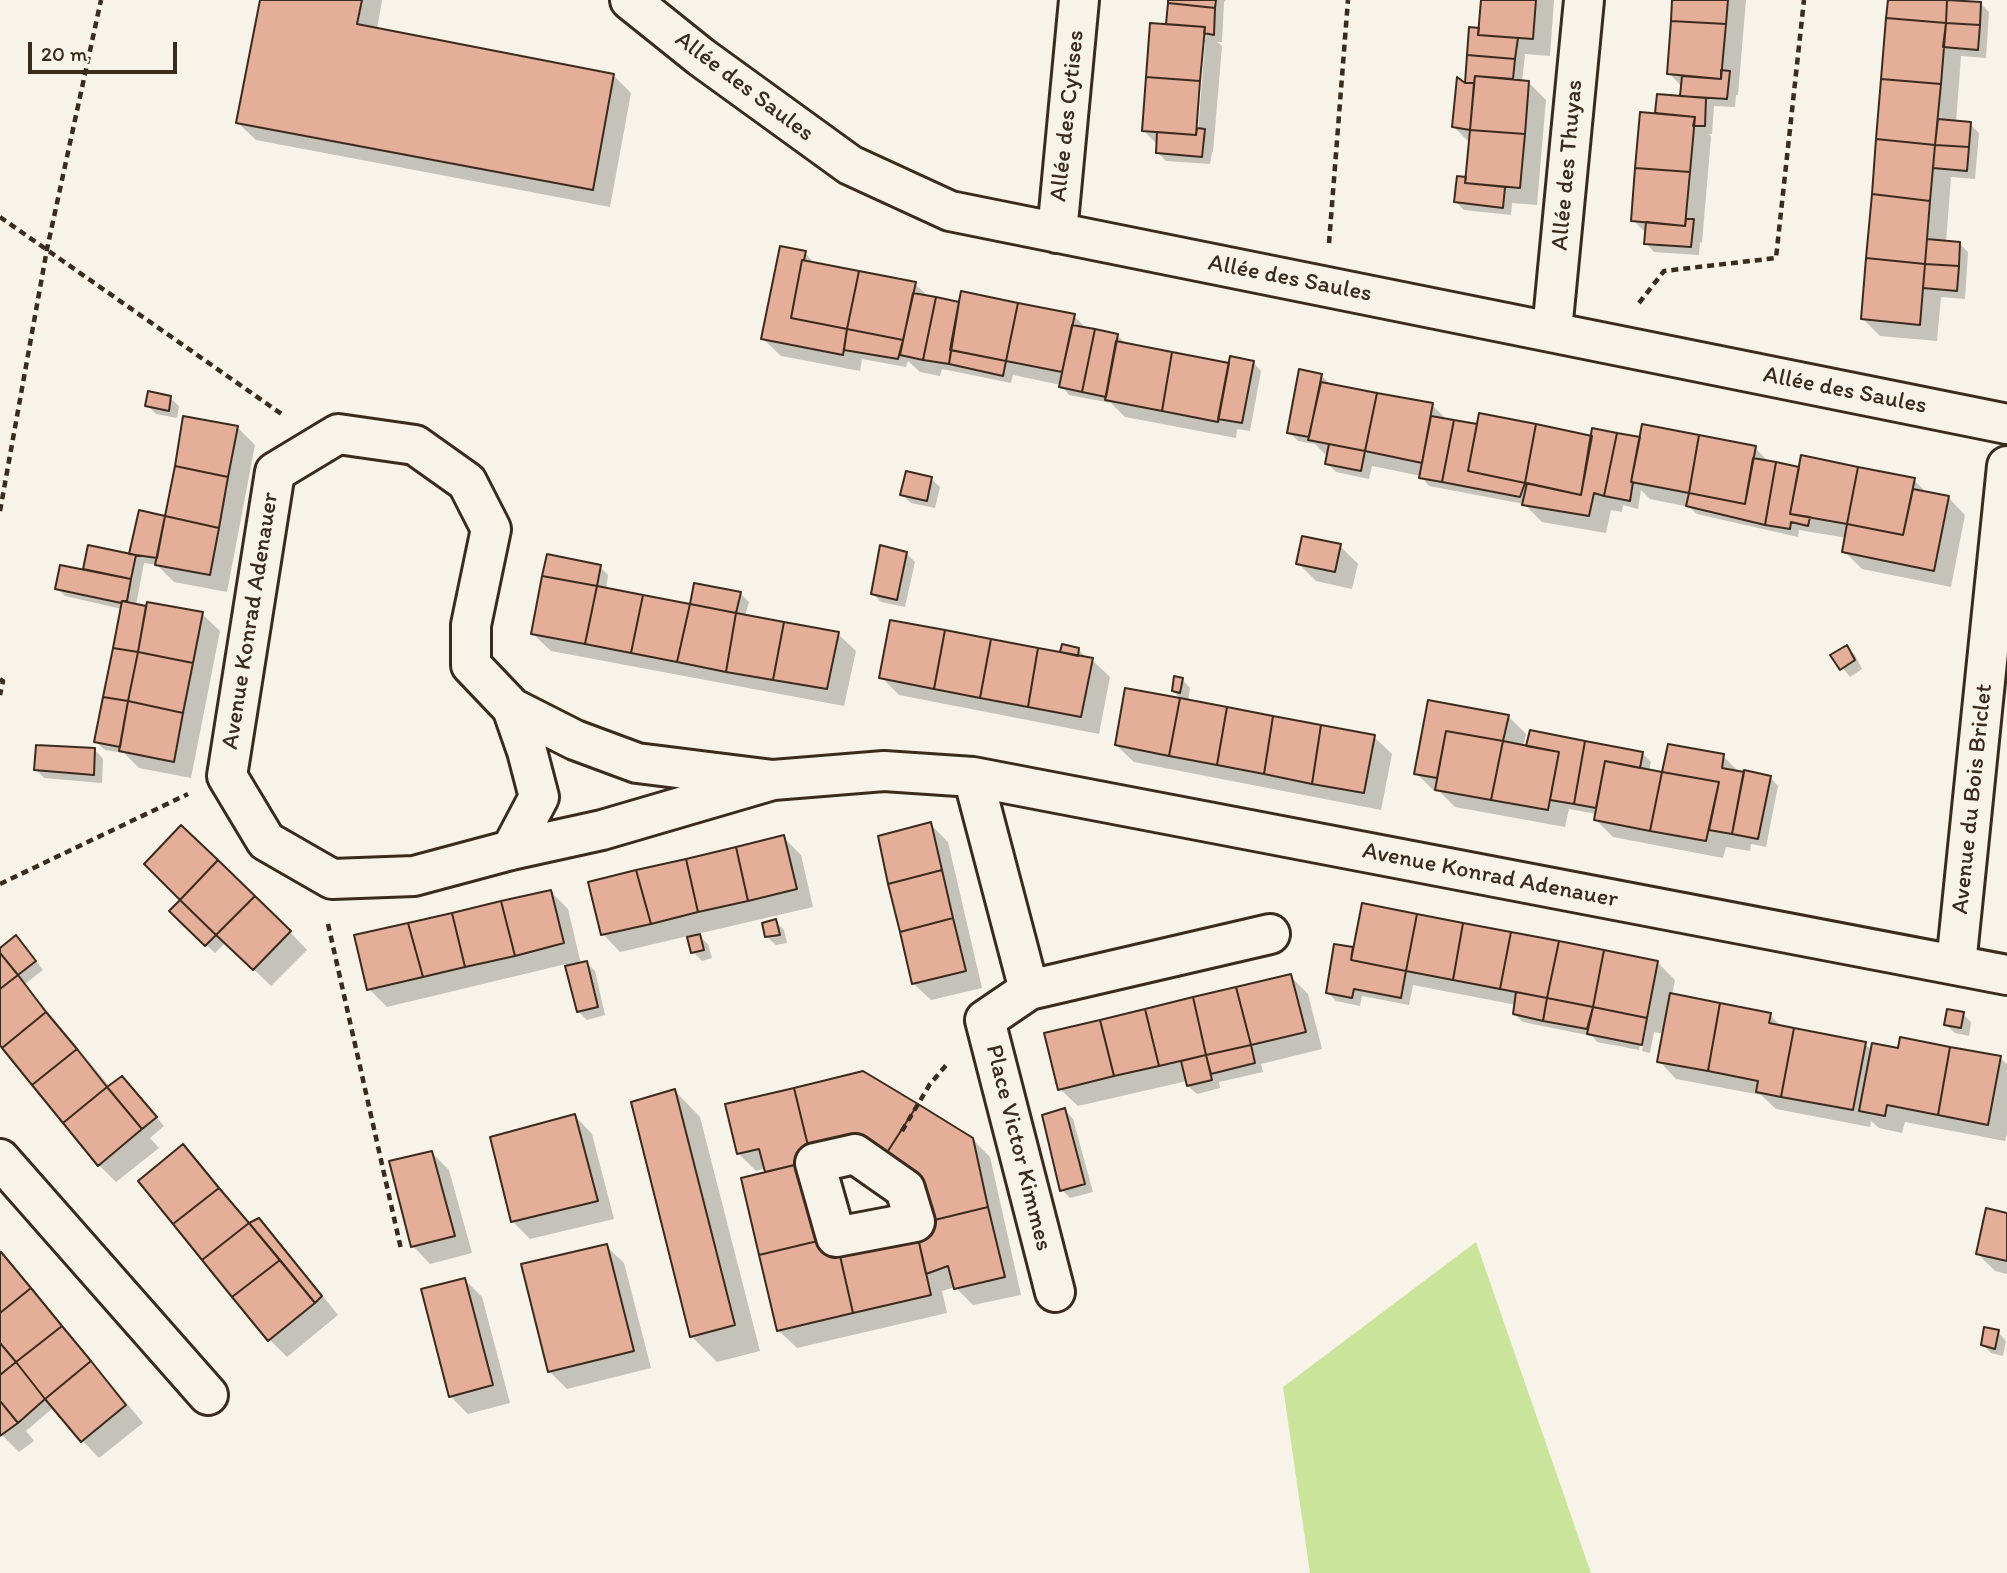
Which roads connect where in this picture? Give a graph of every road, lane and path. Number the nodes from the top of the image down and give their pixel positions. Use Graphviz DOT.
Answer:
graph roads {
  1 [pos="101,0"];
  2 [pos="630,0"];
  3 [pos="1079,0"];
  4 [pos="1348,0"];
  5 [pos="1584,0"];
  6 [pos="1804,0"];
  7 [pos="0,217"];
  8 [pos="1057,233"];
  9 [pos="47,249"];
  10 [pos="1326,286"];
  11 [pos="1552,331"];
  12 [pos="1622,346"];
  13 [pos="2007,424"];
  14 [pos="323,443"];
  15 [pos="2007,466"];
  16 [pos="0,511"];
  17 [pos="0,679"];
  18 [pos="0,695"];
  19 [pos="512,708"];
  20 [pos="227,776"];
  21 [pos="973,777"];
  22 [pos="773,780"];
  23 [pos="511,850"];
  24 [pos="315,869"];
  25 [pos="0,884"];
  26 [pos="1270,934"];
  27 [pos="1956,965"];
  28 [pos="2007,975"];
  29 [pos="1029,990"];
  30 [pos="985,1020"];
  31 [pos="0,1159"];
  32 [pos="879,1170"];
  33 [pos="401,1249"];
  34 [pos="1055,1292"];
  35 [pos="208,1395"];
  1 -- 9 [label="path"];
  2 -- 8 [label="street, Allée des Saules"];
  3 -- 8 [label="street, Allée des Cytises"];
  4 -- 10 [label="path"];
  5 -- 11 [label="street, Allée des Thuyas"];
  6 -- 12 [label="path"];
  7 -- 9 [label="path"];
  8 -- 10 [label="street, Allée des Saules"];
  9 -- 14 [label="path"];
  9 -- 16 [label="path"];
  10 -- 11 [label="street, Allée des Saules"];
  11 -- 12 [label="street, Allée des Saules"];
  12 -- 13 [label="street, Allée des Saules"];
  14 -- 19 [label="street, Avenue Konrad Adenauer"];
  14 -- 20 [label="street, Avenue Konrad Adenauer"];
  15 -- 27 [label="street, Avenue du Bois Briclet"];
  17 -- 18 [label="path"];
  19 -- 22 [label="street, Avenue Konrad Adenauer"];
  19 -- 23 [label="street, Avenue Konrad Adenauer"];
  20 -- 24 [label="street, Avenue Konrad Adenauer"];
  20 -- 25 [label="path"];
  21 -- 22 [label="street, Avenue Konrad Adenauer"];
  21 -- 27 [label="street, Avenue Konrad Adenauer"];
  21 -- 29 [label="street"];
  22 -- 23 [label="street, Avenue Konrad Adenauer"];
  23 -- 24 [label="street, Avenue Konrad Adenauer"];
  24 -- 33 [label="path"];
  26 -- 29 [label="street"];
  27 -- 28 [label="street, Avenue Konrad Adenauer"];
  29 -- 30 [label="street"];
  30 -- 32 [label="path, Place Victor Kimmes"];
  30 -- 34 [label="street, Place Victor Kimmes"];
  31 -- 35 [label="street"];
}
